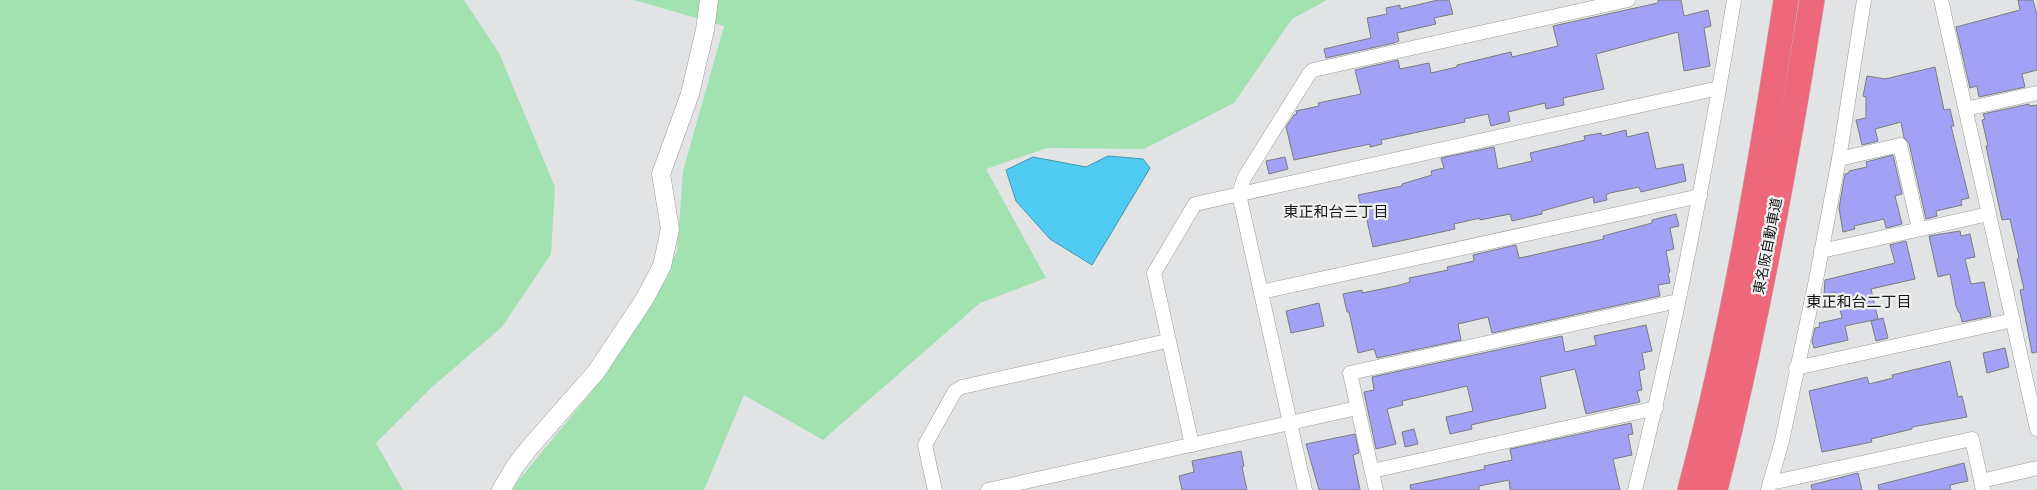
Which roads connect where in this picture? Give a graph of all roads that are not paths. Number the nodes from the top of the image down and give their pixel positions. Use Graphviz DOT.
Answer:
graph roads {
  1 [pos="709,0"];
  2 [pos="1628,0"];
  3 [pos="1734,0"];
  4 [pos="1786,0"];
  5 [pos="1812,0"];
  6 [pos="1864,0"];
  7 [pos="1941,0"];
  8 [pos="1720,88"];
  9 [pos="2037,93"];
  10 [pos="1966,109"];
  11 [pos="1839,158"];
  12 [pos="1239,194"];
  13 [pos="1700,196"];
  14 [pos="1989,214"];
  15 [pos="1919,229"];
  16 [pos="1820,251"];
  17 [pos="1261,292"];
  18 [pos="1678,301"];
  19 [pos="2013,320"];
  20 [pos="1168,341"];
  21 [pos="1796,368"];
  22 [pos="1358,408"];
  23 [pos="1656,408"];
  24 [pos="1290,423"];
  25 [pos="2037,429"];
  26 [pos="1192,445"];
  27 [pos="2037,468"];
  28 [pos="1372,471"];
  29 [pos="1982,485"];
  30 [pos="1769,486"];
  31 [pos="996,489"];
  32 [pos="501,490"];
  33 [pos="935,490"];
  34 [pos="1305,490"];
  35 [pos="1376,490"];
  36 [pos="1635,490"];
  37 [pos="1690,490"];
  38 [pos="1715,490"];
  1 -- 32 [label="street"];
  2 -- 12 [label="street"];
  3 -- 8 [label="street"];
  4 -- 37 [label="highway, 東名阪自動車道"];
  5 -- 38 [label="highway, 東名阪自動車道"];
  6 -- 11 [label="street"];
  7 -- 10 [label="street"];
  8 -- 12 [label="street"];
  8 -- 13 [label="street"];
  9 -- 10 [label="street"];
  10 -- 14 [label="street"];
  11 -- 15 [label="street"];
  11 -- 16 [label="street"];
  12 -- 17 [label="street"];
  12 -- 20 [label="street"];
  13 -- 17 [label="street"];
  13 -- 18 [label="street"];
  14 -- 15 [label="street"];
  14 -- 19 [label="street"];
  15 -- 16 [label="street"];
  16 -- 21 [label="street"];
  17 -- 24 [label="street"];
  18 -- 22 [label="street"];
  18 -- 23 [label="street"];
  19 -- 21 [label="street"];
  19 -- 25 [label="street"];
  20 -- 26 [label="street"];
  20 -- 33 [label="street"];
  21 -- 30 [label="street"];
  22 -- 24 [label="street"];
  22 -- 28 [label="street"];
  23 -- 28 [label="street"];
  23 -- 36 [label="street"];
  24 -- 26 [label="street"];
  24 -- 34 [label="street"];
  26 -- 31 [label="street"];
  27 -- 29 [label="street"];
  28 -- 35 [label="street"];
  29 -- 30 [label="street"];
}
